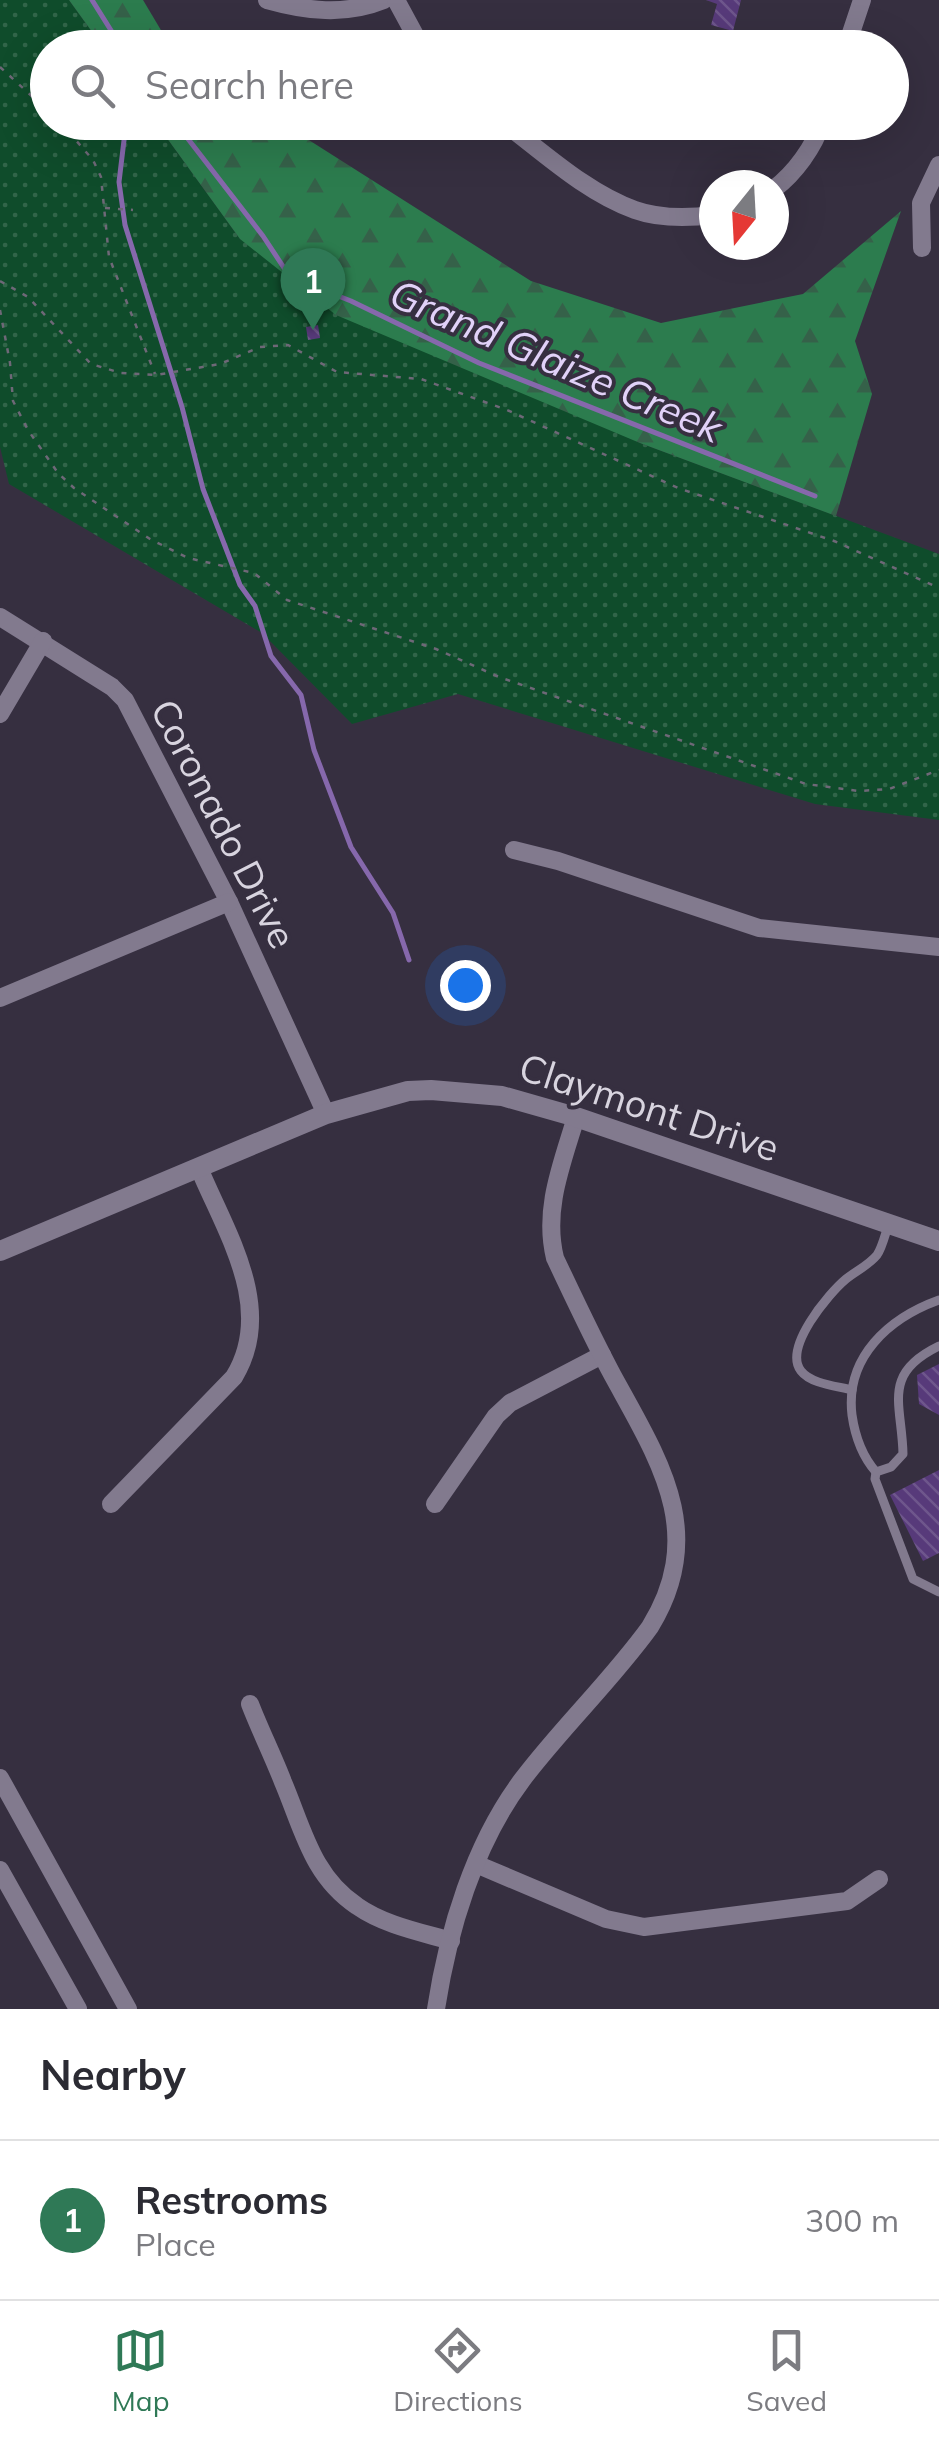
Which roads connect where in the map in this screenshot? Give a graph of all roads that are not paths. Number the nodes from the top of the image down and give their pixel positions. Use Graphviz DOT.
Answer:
graph roads {
  1 [pos="267,0"];
  2 [pos="384,0"];
  3 [pos="396,0"];
  4 [pos="862,0"];
  5 [pos="412,30"];
  6 [pos="852,30"];
  7 [pos="527,140"];
  8 [pos="814,140"];
  9 [pos="939,165"];
  10 [pos="789,177"];
  11 [pos="699,217"];
  12 [pos="922,248"];
  13 [pos="0,617"];
  14 [pos="42,642"];
  15 [pos="0,714"];
  16 [pos="514,850"];
  17 [pos="229,902"];
  18 [pos="939,947"];
  19 [pos="0,998"];
  20 [pos="326,1114"];
  21 [pos="576,1117"];
  22 [pos="199,1168"];
  23 [pos="888,1224"];
  24 [pos="939,1241"];
  25 [pos="0,1251"];
  26 [pos="939,1300"];
  27 [pos="939,1346"];
  28 [pos="602,1354"];
  29 [pos="852,1390"];
  30 [pos="876,1472"];
  31 [pos="110,1504"];
  32 [pos="435,1504"];
  33 [pos="939,1591"];
  34 [pos="250,1704"];
  35 [pos="0,1778"];
  36 [pos="476,1864"];
  37 [pos="0,1870"];
  38 [pos="879,1879"];
  39 [pos="451,1941"];
  40 [pos="78,2009"];
  41 [pos="128,2009"];
  42 [pos="436,2009"];
  1 -- 2 [label="street"];
  3 -- 5 [label="street"];
  4 -- 6 [label="street"];
  7 -- 11 [label="street"];
  8 -- 10 [label="street"];
  9 -- 12 [label="street"];
  13 -- 14 [label="street, Coronado Drive"];
  14 -- 15 [label="street"];
  14 -- 17 [label="street, Coronado Drive"];
  16 -- 18 [label="street"];
  17 -- 19 [label="street"];
  17 -- 20 [label="street, Coronado Drive"];
  20 -- 21 [label="street, Claymont Drive"];
  20 -- 22 [label="street, Claymont Drive"];
  21 -- 23 [label="street, Claymont Drive"];
  21 -- 28 [label="street"];
  22 -- 25 [label="street, Claymont Drive"];
  22 -- 31 [label="street"];
  23 -- 24 [label="street, Claymont Drive"];
  23 -- 29 [label="lane"];
  26 -- 29 [label="lane"];
  27 -- 30 [label="lane"];
  28 -- 32 [label="street"];
  28 -- 36 [label="street"];
  29 -- 30 [label="lane"];
  30 -- 33 [label="lane"];
  34 -- 39 [label="street"];
  35 -- 41 [label="street"];
  36 -- 38 [label="street"];
  36 -- 39 [label="street"];
  37 -- 40 [label="street"];
  39 -- 42 [label="street"];
}
